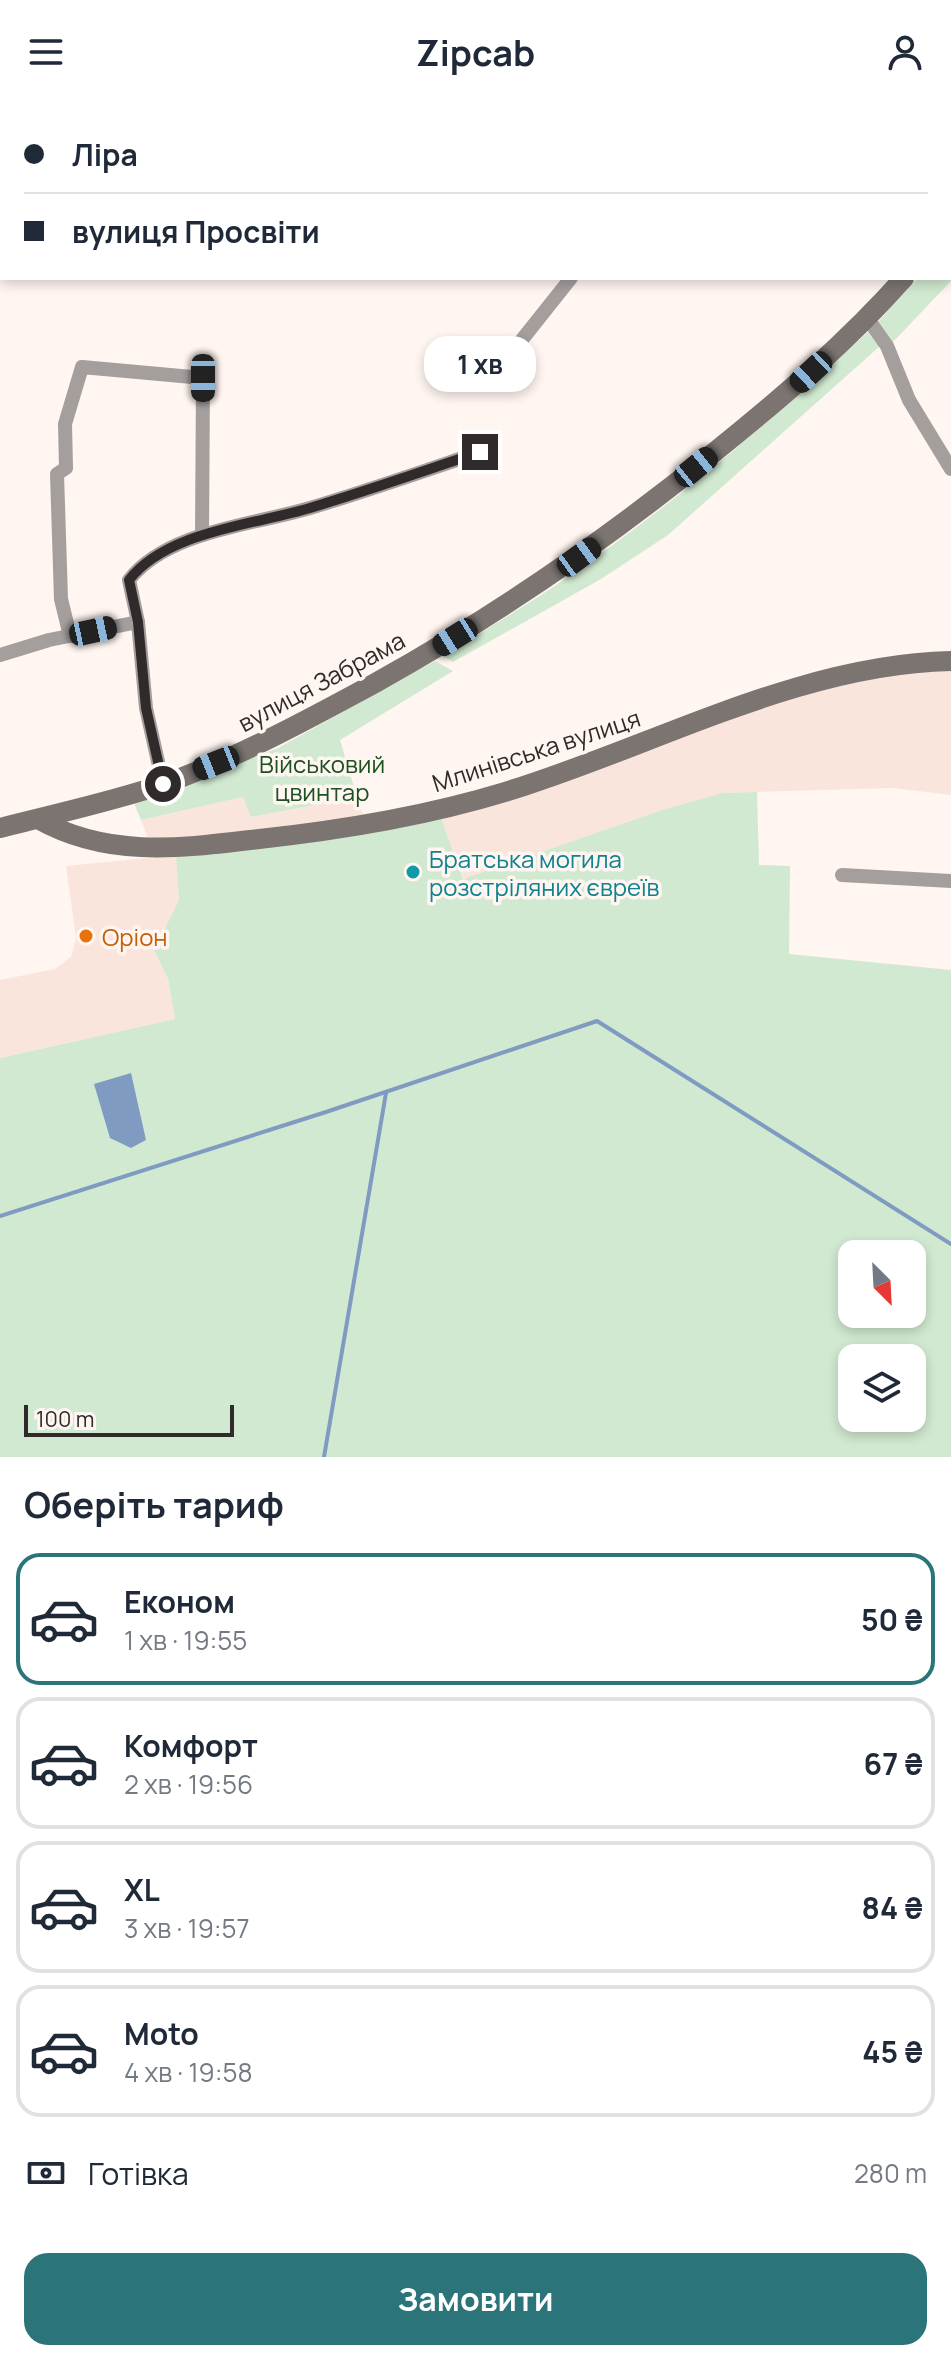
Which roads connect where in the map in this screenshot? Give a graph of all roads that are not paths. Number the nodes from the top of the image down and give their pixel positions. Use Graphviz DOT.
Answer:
graph roads {
  1 [pos="569,280"];
  2 [pos="902,280"];
  3 [pos="868,319"];
  4 [pos="501,366"];
  5 [pos="480,452"];
  6 [pos="951,469"];
  7 [pos="202,535"];
  8 [pos="138,622"];
  9 [pos="70,636"];
  10 [pos="0,655"];
  11 [pos="951,661"];
  12 [pos="163,784"];
  13 [pos="38,819"];
  14 [pos="0,828"];
  15 [pos="842,875"];
  16 [pos="951,881"];
  1 -- 4 [label="street"];
  2 -- 3 [label="main road, вулиця Забрама"];
  3 -- 6 [label="street"];
  3 -- 12 [label="main road, вулиця Забрама"];
  5 -- 7 [label="street"];
  7 -- 8 [label="street"];
  7 -- 9 [label="street"];
  8 -- 9 [label="street"];
  8 -- 12 [label="street"];
  9 -- 10 [label="street"];
  11 -- 13 [label="main road, Млинівська вулиця"];
  12 -- 13 [label="main road, вулиця Забрама"];
  13 -- 14 [label="main road, вулиця Забрама"];
  15 -- 16 [label="street"];
}
